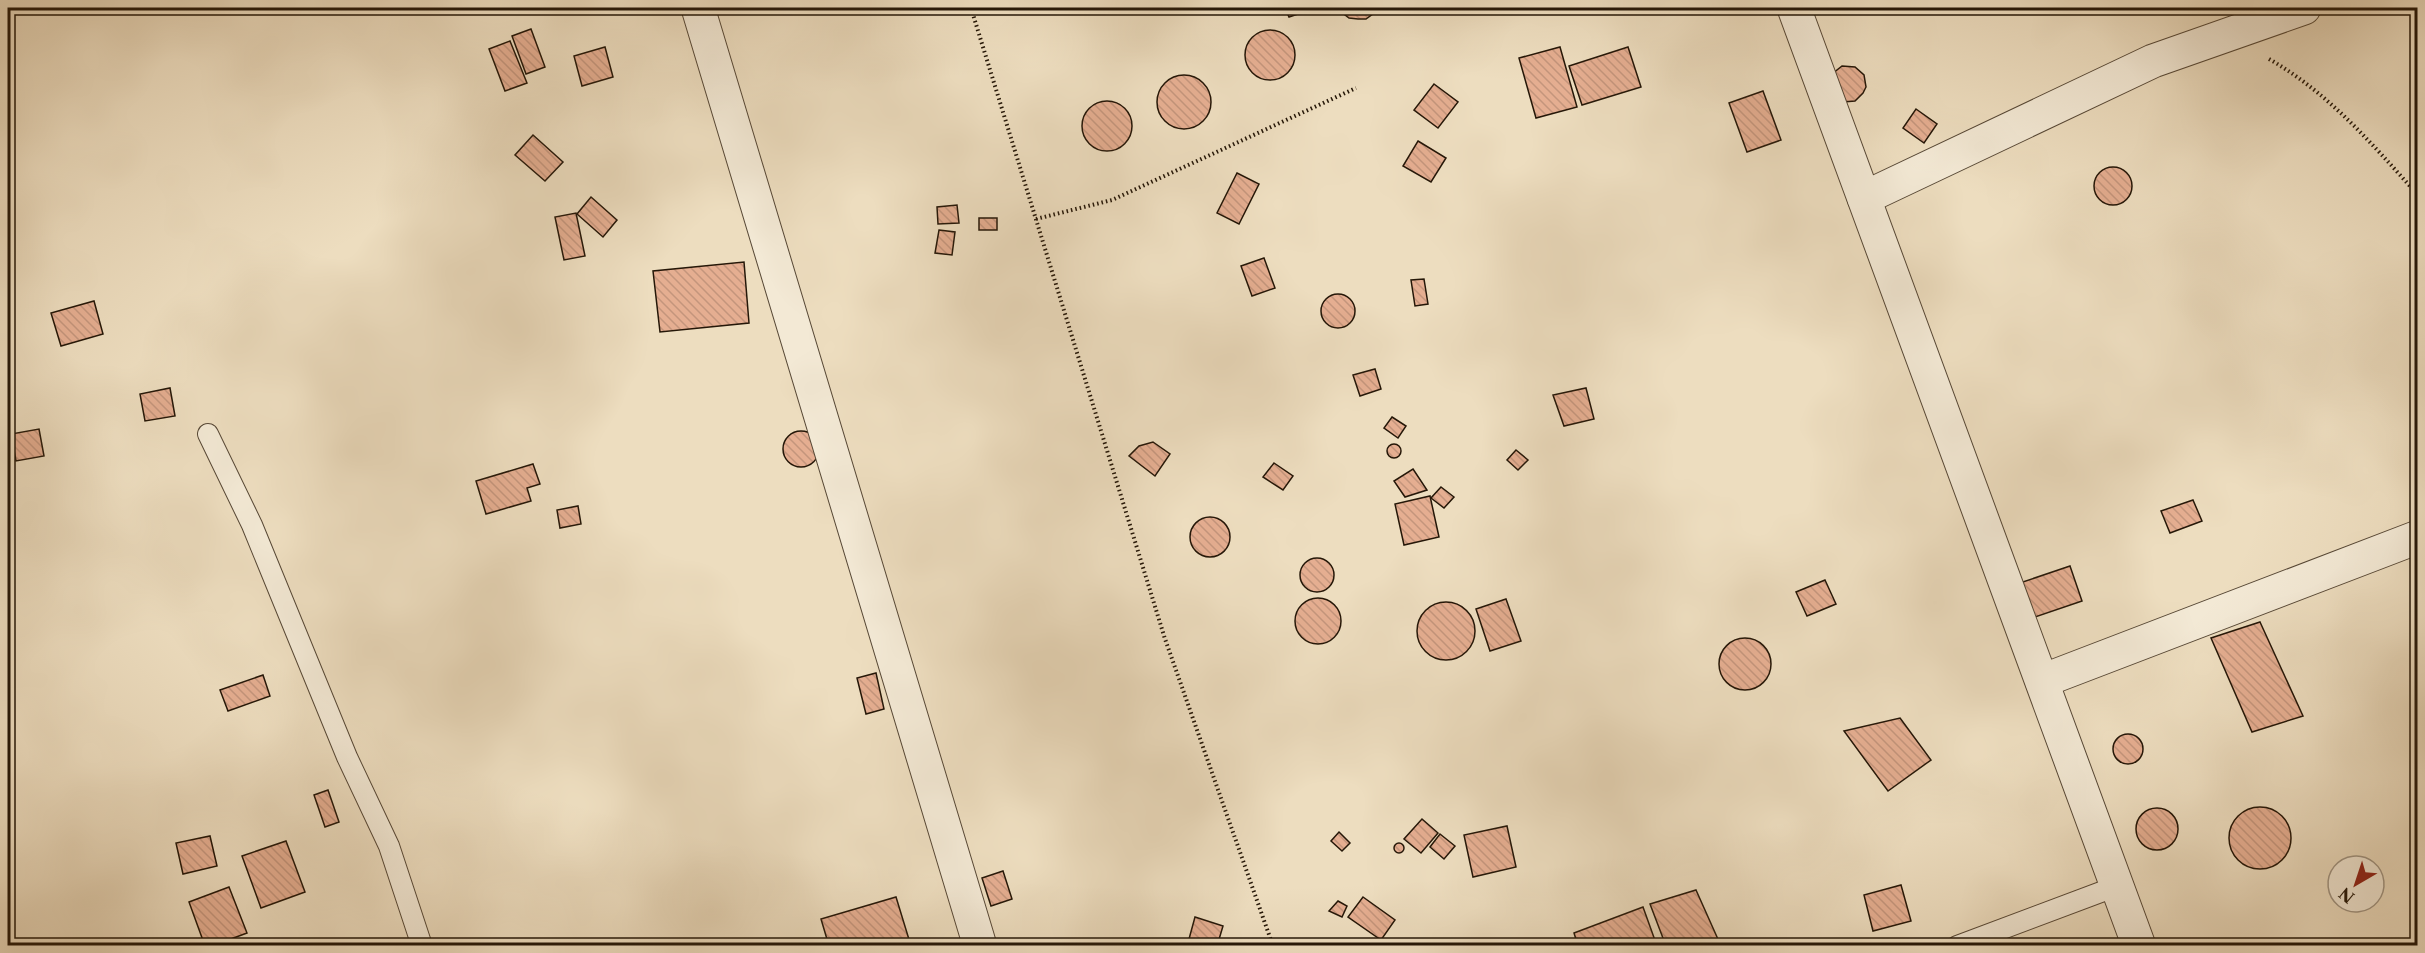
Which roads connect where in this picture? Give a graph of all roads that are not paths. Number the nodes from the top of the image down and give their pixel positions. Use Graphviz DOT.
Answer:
graph roads {
  1 [pos="698,8"];
  2 [pos="1794,8"];
  3 [pos="2304,8"];
  4 [pos="1864,198"];
  5 [pos="207,434"];
  6 [pos="2418,537"];
  7 [pos="2042,681"];
  8 [pos="2117,886"];
  9 [pos="422,945"];
  10 [pos="980,945"];
  11 [pos="1957,945"];
  12 [pos="2139,945"];
  1 -- 10 [label="street"];
  2 -- 4 [label="street"];
  3 -- 4 [label="street"];
  4 -- 7 [label="street"];
  5 -- 9 [label="lane"];
  6 -- 7 [label="street"];
  7 -- 8 [label="street"];
  8 -- 11 [label="lane"];
  8 -- 12 [label="street"];
}
